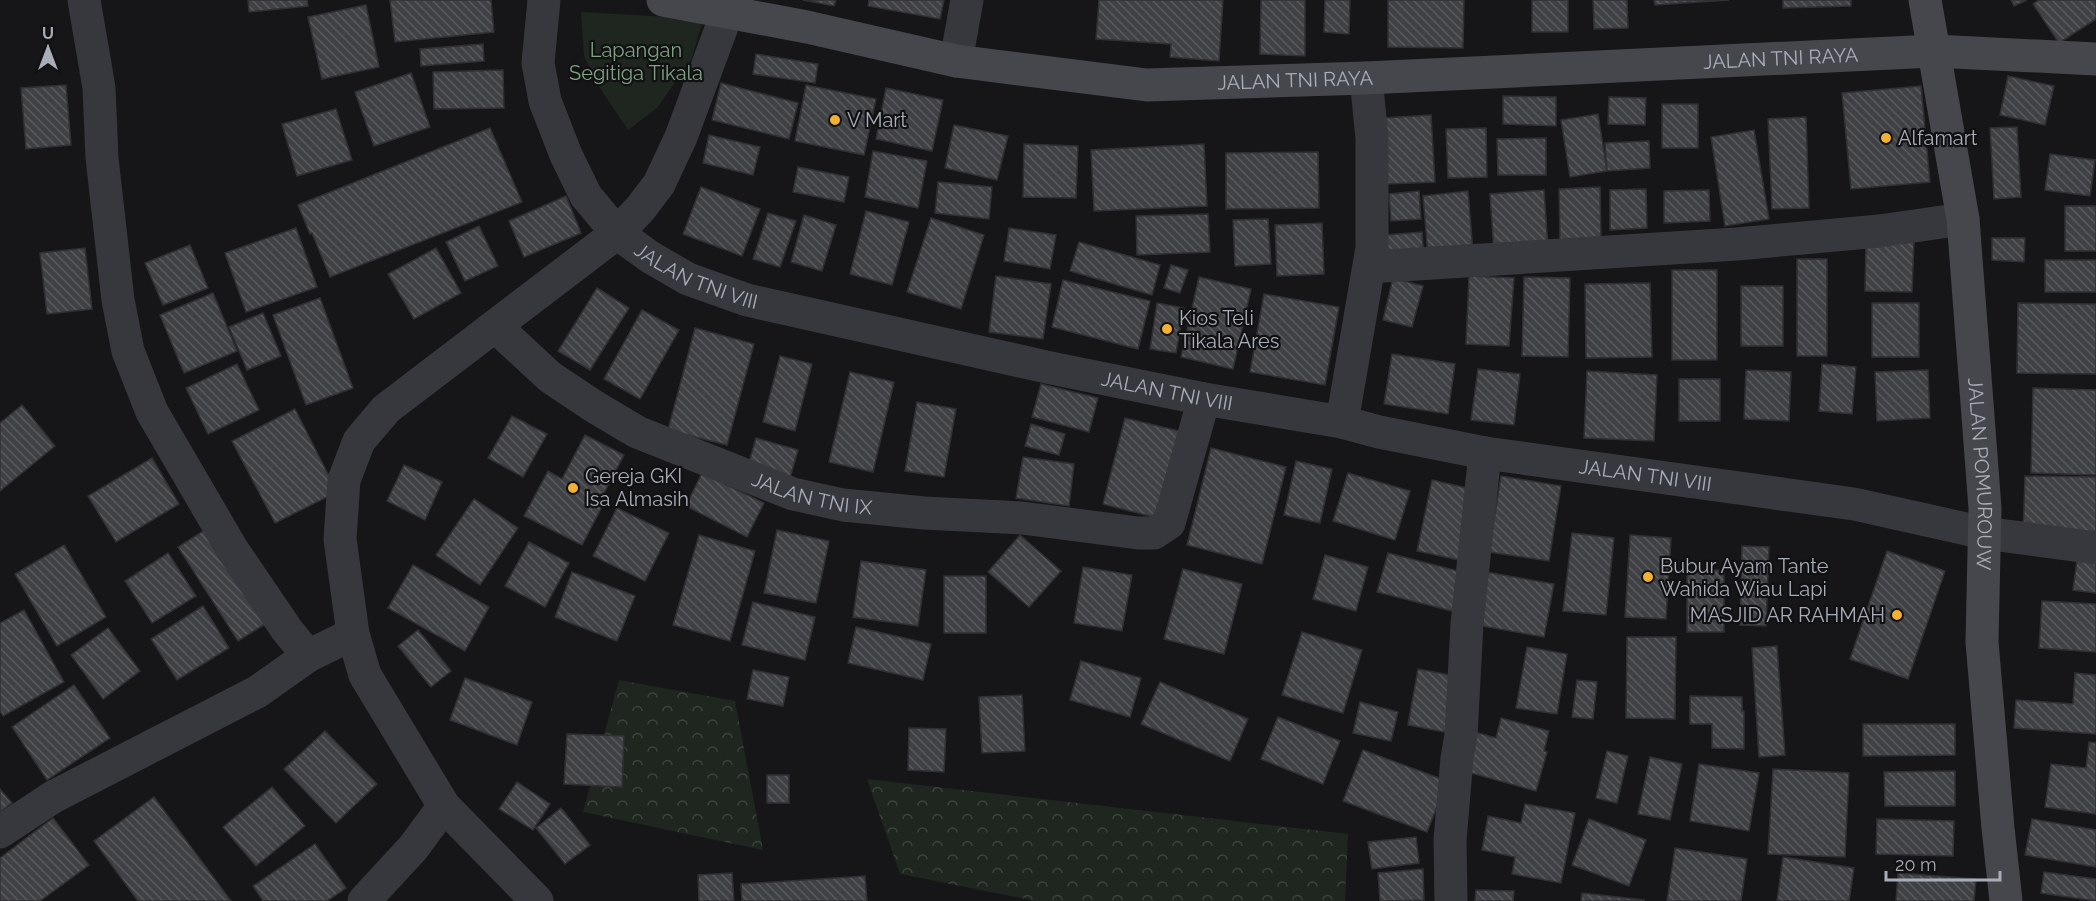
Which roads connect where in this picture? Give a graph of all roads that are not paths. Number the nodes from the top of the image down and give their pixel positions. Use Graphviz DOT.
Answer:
graph roads {
  1 [pos="84,0"];
  2 [pos="544,0"];
  3 [pos="663,0"];
  4 [pos="967,0"];
  5 [pos="1925,0"];
  6 [pos="728,6"];
  7 [pos="1934,51"];
  8 [pos="2096,59"];
  9 [pos="956,61"];
  10 [pos="1366,78"];
  11 [pos="1963,219"];
  12 [pos="617,233"];
  13 [pos="1369,267"];
  14 [pos="496,327"];
  15 [pos="1204,399"];
  16 [pos="1342,422"];
  17 [pos="1485,453"];
  18 [pos="1984,533"];
  19 [pos="2096,548"];
  20 [pos="353,634"];
  21 [pos="309,656"];
  22 [pos="444,806"];
  23 [pos="0,832"];
  24 [pos="364,901"];
  25 [pos="537,901"];
  26 [pos="1451,901"];
  27 [pos="2007,901"];
  1 -- 21 [label="street"];
  2 -- 12 [label="street, JALAN TNI VIII"];
  3 -- 6 [label="main road, JALAN TNI RAYA"];
  4 -- 9 [label="street"];
  5 -- 7 [label="main road, JALAN POMUROUW"];
  6 -- 9 [label="main road, JALAN TNI RAYA"];
  6 -- 12 [label="street"];
  7 -- 8 [label="main road, JALAN TNI RAYA"];
  7 -- 10 [label="main road, JALAN TNI RAYA"];
  7 -- 11 [label="main road, JALAN POMUROUW"];
  9 -- 10 [label="main road, JALAN TNI RAYA"];
  10 -- 13 [label="street"];
  11 -- 13 [label="street"];
  11 -- 18 [label="main road, JALAN POMUROUW"];
  12 -- 14 [label="street"];
  12 -- 15 [label="street, JALAN TNI VIII"];
  13 -- 16 [label="street"];
  14 -- 15 [label="street, JALAN TNI IX"];
  14 -- 20 [label="street"];
  15 -- 16 [label="street, JALAN TNI VIII"];
  16 -- 17 [label="street, JALAN TNI VIII"];
  17 -- 18 [label="street, JALAN TNI VIII"];
  17 -- 26 [label="street"];
  18 -- 19 [label="street, JALAN TNI VIII"];
  18 -- 27 [label="main road, JALAN POMUROUW"];
  20 -- 21 [label="street"];
  20 -- 22 [label="street"];
  21 -- 23 [label="street"];
  22 -- 24 [label="street"];
  22 -- 25 [label="street"];
}
